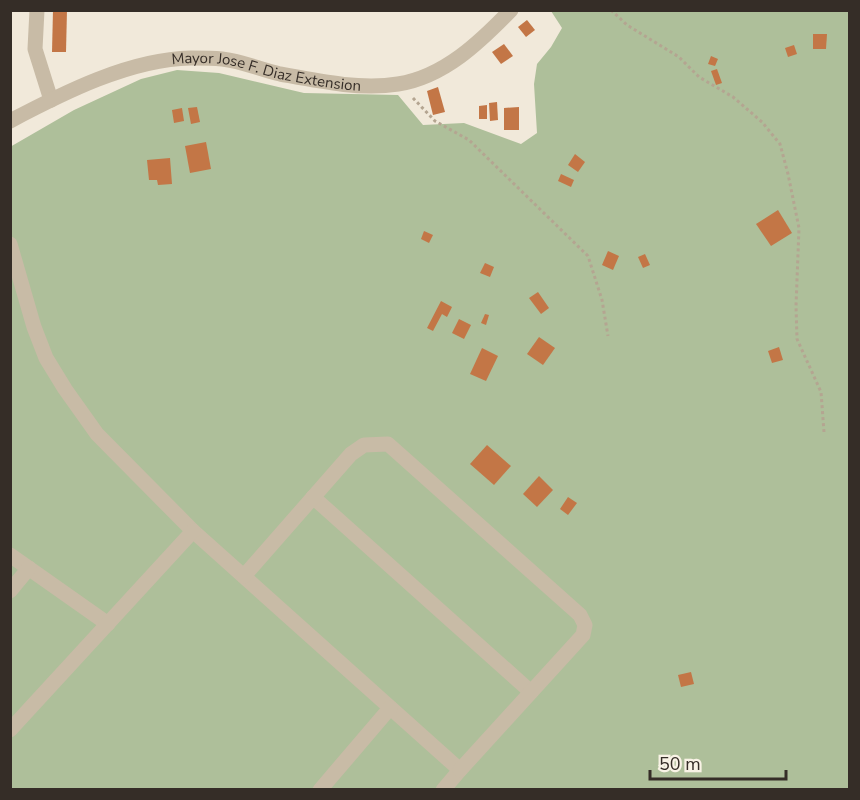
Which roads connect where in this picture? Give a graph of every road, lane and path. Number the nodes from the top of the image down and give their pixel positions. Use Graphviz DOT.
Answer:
graph roads {
  1 [pos="37,10"];
  2 [pos="511,10"];
  3 [pos="612,10"];
  4 [pos="399,84"];
  5 [pos="51,100"];
  6 [pos="10,121"];
  7 [pos="10,244"];
  8 [pos="608,336"];
  9 [pos="824,432"];
  10 [pos="313,497"];
  11 [pos="193,531"];
  12 [pos="10,555"];
  13 [pos="30,568"];
  14 [pos="244,576"];
  15 [pos="10,591"];
  16 [pos="108,624"];
  17 [pos="531,692"];
  18 [pos="390,708"];
  19 [pos="10,730"];
  20 [pos="460,770"];
  21 [pos="320,789"];
  22 [pos="443,789"];
  1 -- 5 [label="street"];
  2 -- 4 [label="street, Mayor Jose F. Diaz Extension"];
  3 -- 9 [label="path"];
  4 -- 5 [label="street, Mayor Jose F. Diaz Extension"];
  4 -- 8 [label="path"];
  5 -- 6 [label="street, Mayor Jose F. Diaz Extension"];
  7 -- 11 [label="street"];
  10 -- 14 [label="street"];
  10 -- 17 [label="street"];
  10 -- 17 [label="street"];
  11 -- 14 [label="street"];
  11 -- 16 [label="street"];
  12 -- 13 [label="street"];
  13 -- 15 [label="street"];
  13 -- 16 [label="street"];
  14 -- 18 [label="street"];
  16 -- 19 [label="street"];
  17 -- 20 [label="street"];
  18 -- 20 [label="street"];
  18 -- 21 [label="street"];
  20 -- 22 [label="street"];
}
